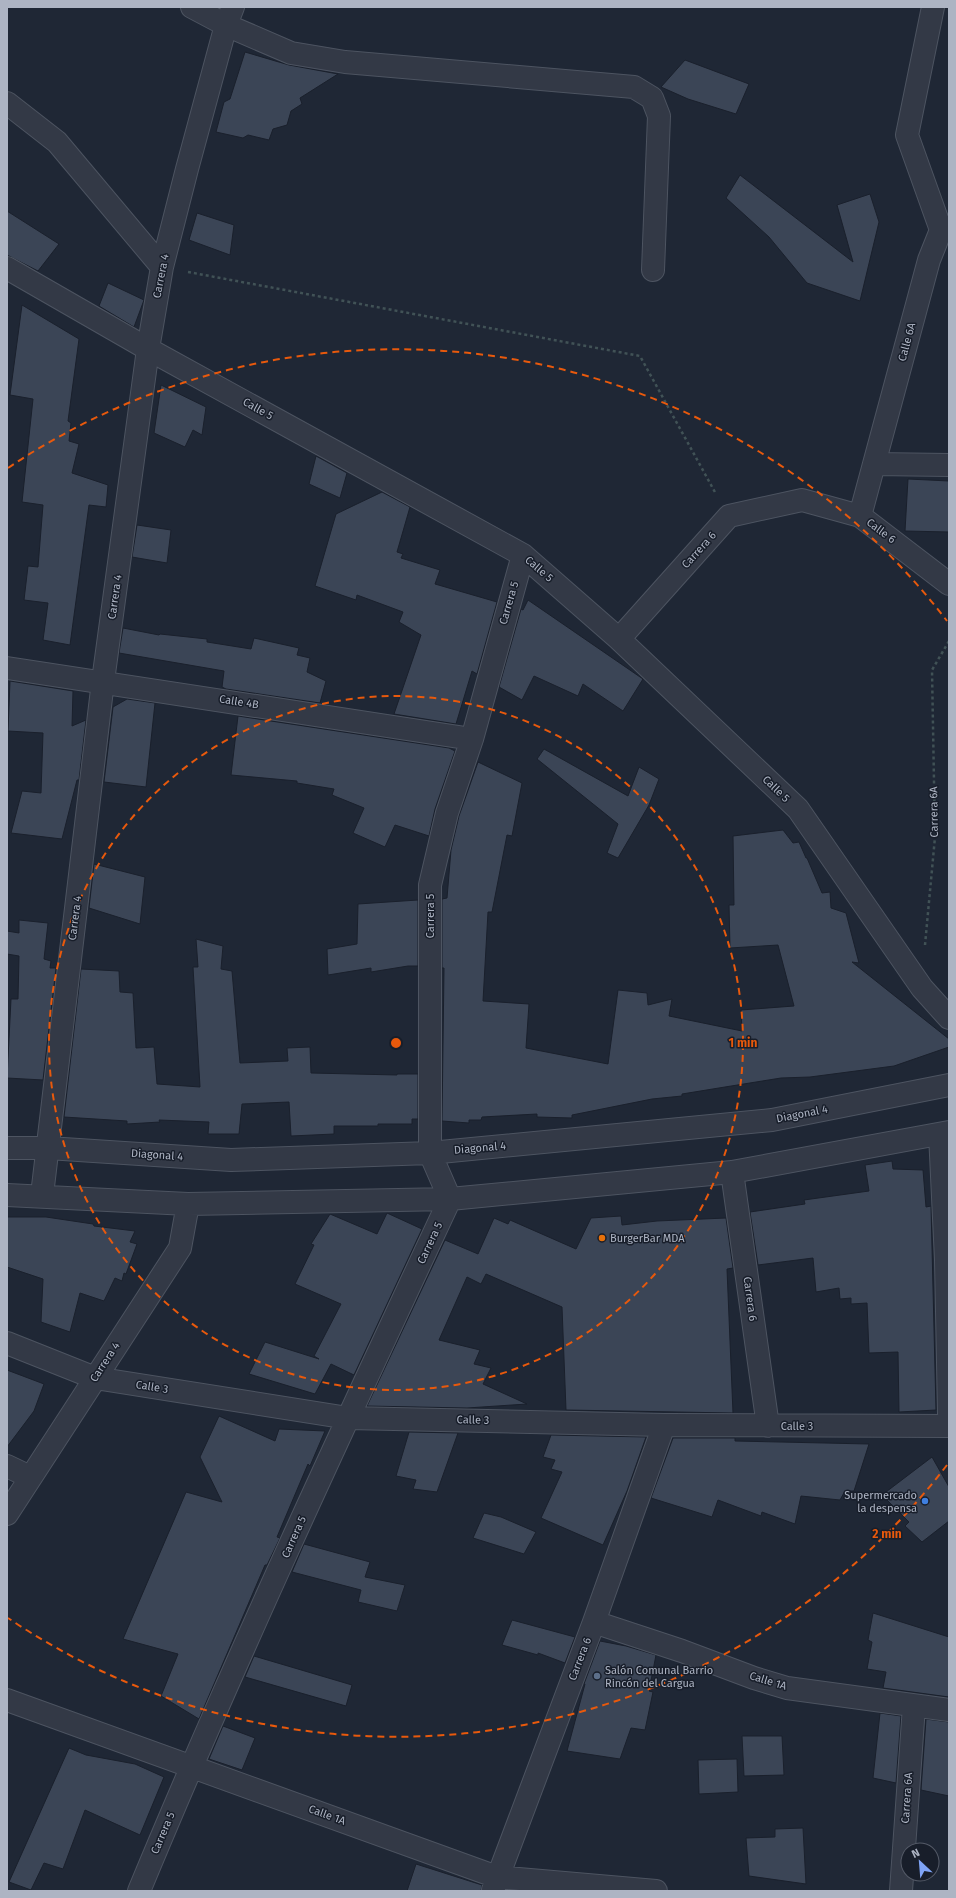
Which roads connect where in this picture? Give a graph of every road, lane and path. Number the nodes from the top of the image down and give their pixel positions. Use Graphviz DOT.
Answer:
graph roads {
  1 [pos="192,7"];
  2 [pos="933,7"];
  3 [pos="230,16"];
  4 [pos="7,103"];
  5 [pos="945,228"];
  6 [pos="162,267"];
  7 [pos="7,268"];
  8 [pos="653,270"];
  9 [pos="148,349"];
  10 [pos="874,464"];
  11 [pos="949,465"];
  12 [pos="728,516"];
  13 [pos="860,516"];
  14 [pos="523,554"];
  15 [pos="949,584"];
  16 [pos="619,639"];
  17 [pos="949,640"];
  18 [pos="7,668"];
  19 [pos="103,681"];
  20 [pos="472,739"];
  21 [pos="925,948"];
  22 [pos="949,1018"];
  23 [pos="949,1085"];
  24 [pos="945,1133"];
  25 [pos="7,1148"];
  26 [pos="48,1148"];
  27 [pos="430,1153"];
  28 [pos="732,1172"];
  29 [pos="7,1195"];
  30 [pos="42,1196"];
  31 [pos="450,1199"];
  32 [pos="188,1204"];
  33 [pos="7,1343"];
  34 [pos="96,1378"];
  35 [pos="949,1413"];
  36 [pos="348,1418"];
  37 [pos="664,1425"];
  38 [pos="768,1426"];
  39 [pos="949,1426"];
  40 [pos="7,1466"];
  41 [pos="30,1477"];
  42 [pos="7,1514"];
  43 [pos="594,1622"];
  44 [pos="7,1700"];
  45 [pos="914,1706"];
  46 [pos="949,1710"];
  47 [pos="191,1766"];
  48 [pos="495,1884"];
  49 [pos="139,1891"];
  50 [pos="656,1891"];
  51 [pos="901,1891"];
  1 -- 3 [label="street"];
  2 -- 5 [label="street"];
  3 -- 6 [label="street, Carrera 4"];
  3 -- 8 [label="street"];
  4 -- 6 [label="street"];
  5 -- 10 [label="street, Calle 6A"];
  6 -- 9 [label="street, Carrera 4"];
  6 -- 12 [label="path"];
  7 -- 9 [label="street, Calle 5"];
  9 -- 14 [label="street, Calle 5"];
  9 -- 19 [label="street, Carrera 4"];
  10 -- 11 [label="street"];
  10 -- 13 [label="street, Calle 6A"];
  12 -- 13 [label="street, Calle 6"];
  12 -- 16 [label="street, Carrera 6"];
  13 -- 15 [label="street, Calle 6"];
  14 -- 16 [label="street, Calle 5"];
  14 -- 20 [label="street, Carrera 5"];
  16 -- 22 [label="street, Calle 5"];
  17 -- 21 [label="path, Carrera 6A"];
  18 -- 19 [label="street, Calle 4B"];
  19 -- 20 [label="street, Calle 4B"];
  19 -- 26 [label="street, Carrera 4"];
  20 -- 27 [label="street, Carrera 5"];
  23 -- 27 [label="street, Diagonal 4"];
  24 -- 28 [label="street"];
  24 -- 35 [label="street"];
  25 -- 26 [label="street, Diagonal 4"];
  26 -- 27 [label="street, Diagonal 4"];
  26 -- 30 [label="street, Carrera 4"];
  27 -- 31 [label="street, Carrera 5"];
  28 -- 31 [label="street"];
  28 -- 38 [label="street, Carrera 6"];
  29 -- 30 [label="street"];
  30 -- 32 [label="street"];
  31 -- 32 [label="street"];
  31 -- 36 [label="street, Carrera 5"];
  32 -- 34 [label="street, Carrera 4"];
  33 -- 34 [label="street, Calle 3"];
  34 -- 36 [label="street, Calle 3"];
  34 -- 41 [label="street, Carrera 4"];
  36 -- 37 [label="street, Calle 3"];
  36 -- 47 [label="street, Carrera 5"];
  37 -- 38 [label="street, Calle 3"];
  37 -- 43 [label="street, Carrera 6"];
  38 -- 39 [label="street, Calle 3"];
  40 -- 41 [label="street"];
  41 -- 42 [label="street, Carrera 4"];
  43 -- 45 [label="street, Calle 1A"];
  43 -- 48 [label="street, Carrera 6"];
  44 -- 47 [label="street, Calle 1A"];
  45 -- 46 [label="street, Calle 1A"];
  45 -- 51 [label="street, Carrera 6A"];
  47 -- 48 [label="street, Calle 1A"];
  47 -- 49 [label="street, Carrera 5"];
  48 -- 50 [label="street, Calle 1A"];
}
